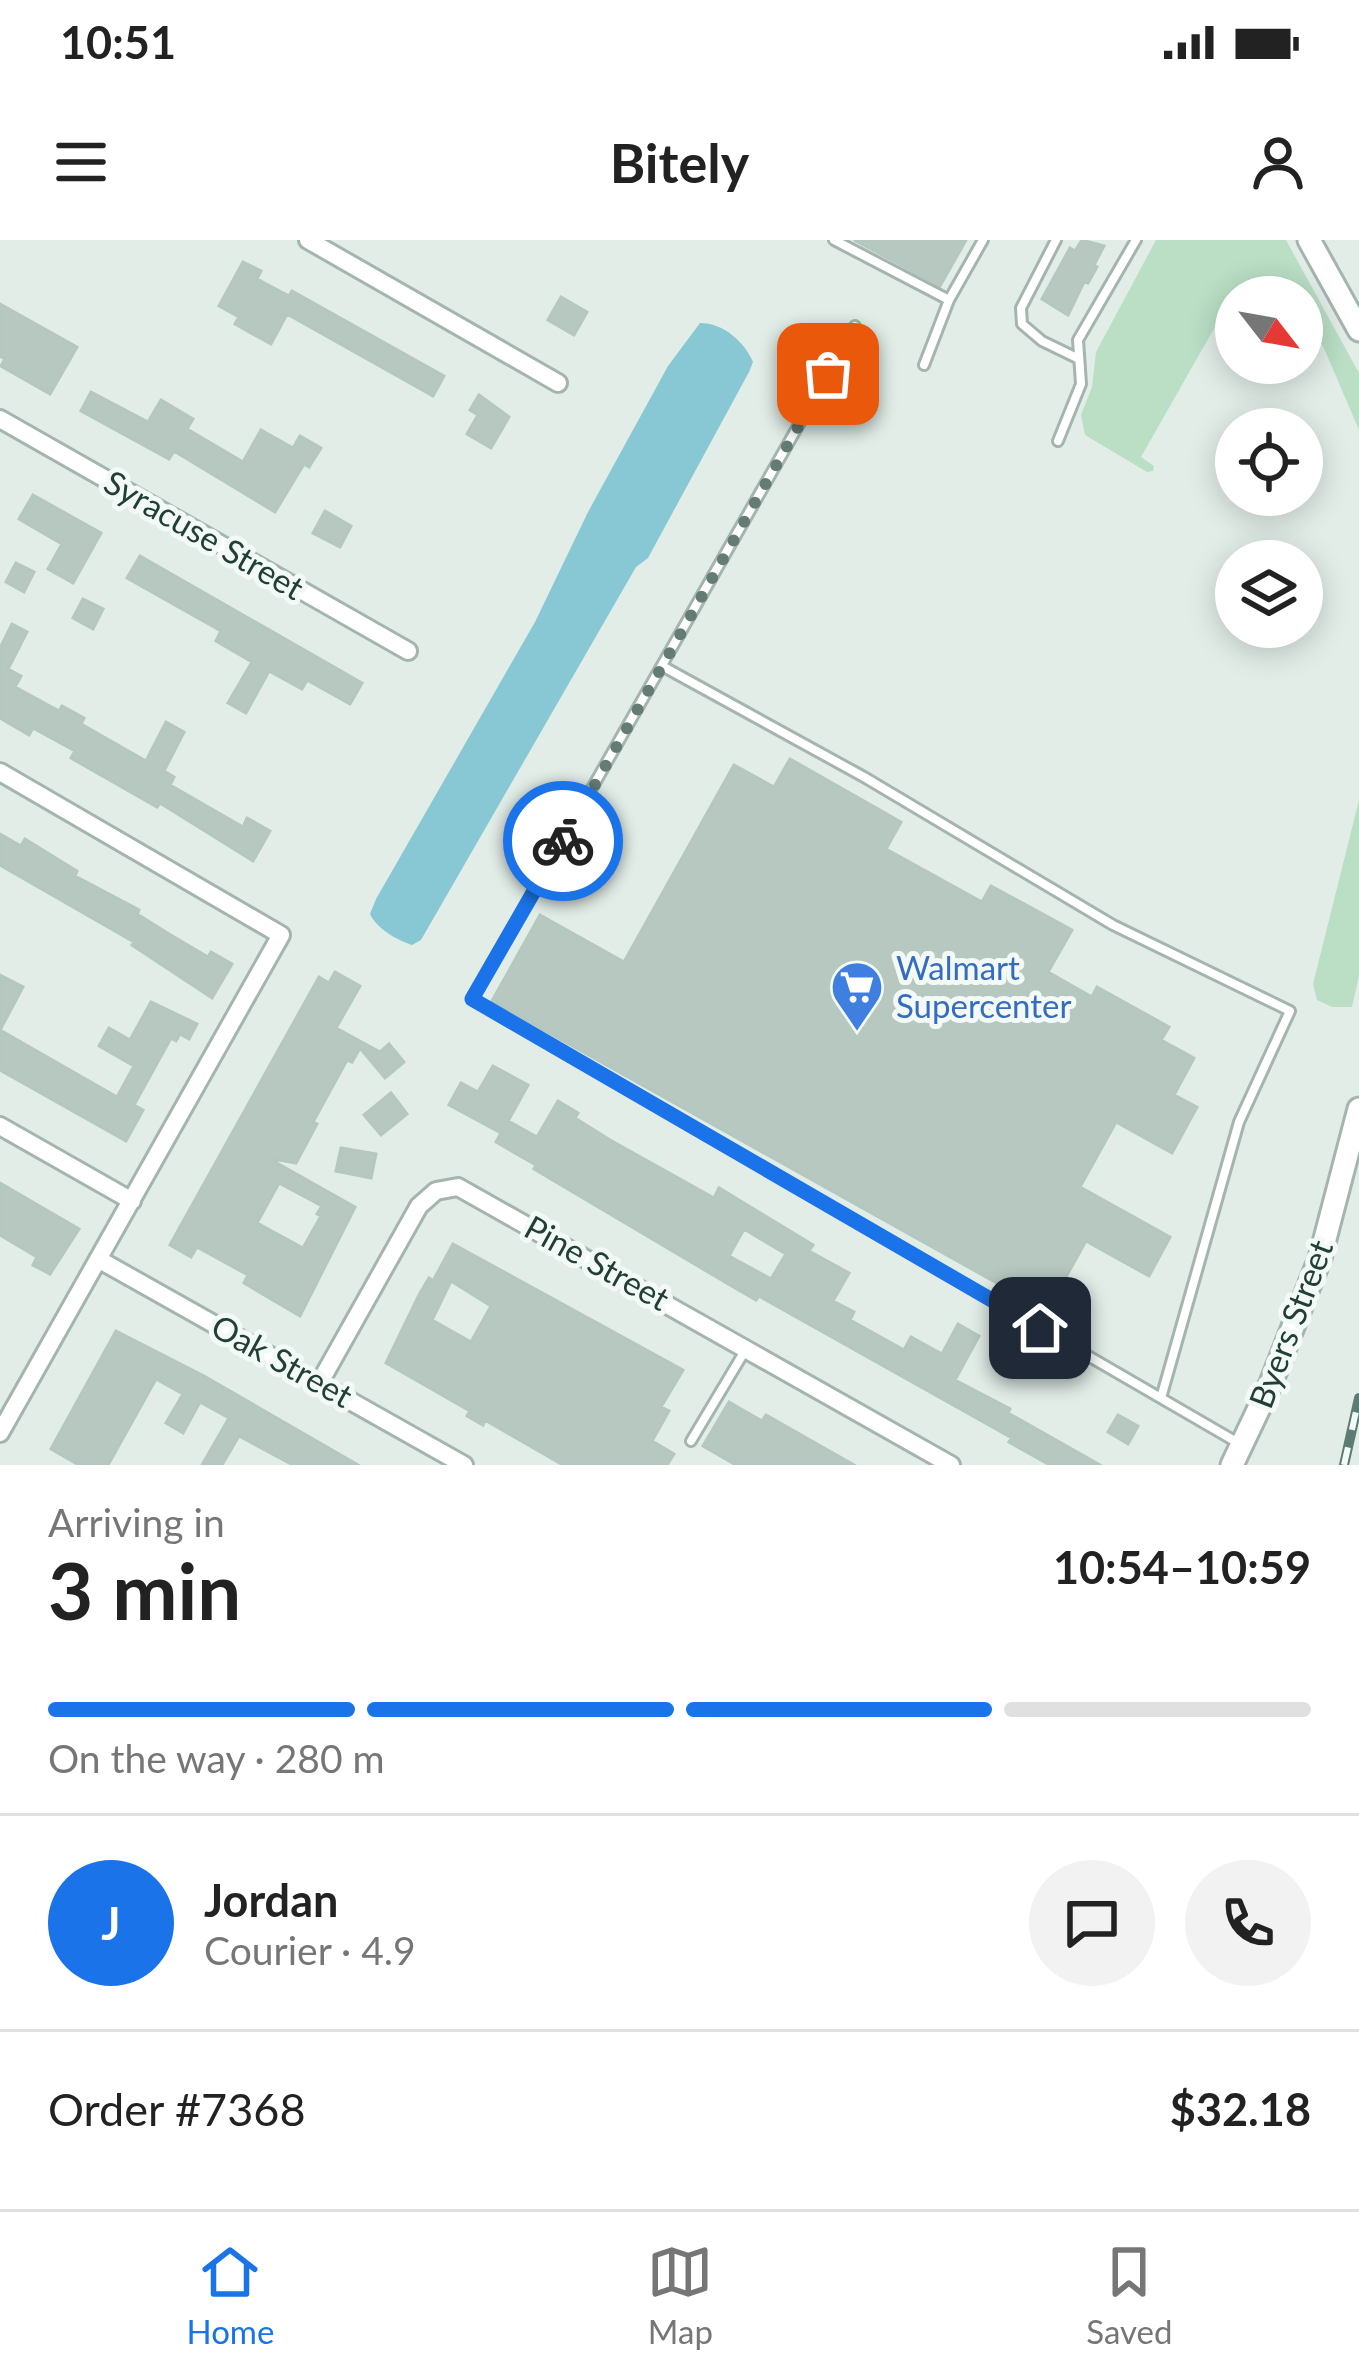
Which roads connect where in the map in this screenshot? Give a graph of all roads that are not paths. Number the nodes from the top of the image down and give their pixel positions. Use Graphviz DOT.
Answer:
graph roads {
  1 [pos="308,240"];
  2 [pos="983,240"];
  3 [pos="1056,240"];
  4 [pos="1136,240"];
  5 [pos="1309,240"];
  6 [pos="840,241"];
  7 [pos="949,300"];
  8 [pos="855,326"];
  9 [pos="1359,330"];
  10 [pos="1079,359"];
  11 [pos="924,365"];
  12 [pos="558,383"];
  13 [pos="0,419"];
  14 [pos="1058,441"];
  15 [pos="409,651"];
  16 [pos="662,666"];
  17 [pos="0,772"];
  18 [pos="1359,1109"];
  19 [pos="0,1126"];
  20 [pos="131,1201"];
  21 [pos="98,1259"];
  22 [pos="747,1347"];
  23 [pos="320,1382"];
  24 [pos="1161,1398"];
  25 [pos="0,1433"];
  26 [pos="691,1441"];
  27 [pos="1237,1455"];
  28 [pos="464,1465"];
  29 [pos="951,1465"];
  1 -- 12 [label="street"];
  2 -- 7 [label="lane"];
  3 -- 10 [label="lane"];
  4 -- 10 [label="lane"];
  5 -- 9 [label="street"];
  6 -- 7 [label="lane"];
  7 -- 11 [label="lane"];
  8 -- 16 [label="lane"];
  10 -- 14 [label="lane"];
  13 -- 15 [label="street, Syracuse Street"];
  16 -- 24 [label="lane"];
  16 -- 24 [label="lane"];
  17 -- 20 [label="street"];
  18 -- 27 [label="street, Byers Street"];
  19 -- 20 [label="street"];
  20 -- 21 [label="street"];
  21 -- 23 [label="street, Oak Street"];
  21 -- 25 [label="street"];
  22 -- 23 [label="street, Pine Street"];
  22 -- 26 [label="lane"];
  22 -- 29 [label="street, Pine Street"];
  23 -- 28 [label="street, Oak Street"];
  24 -- 27 [label="lane"];
}
